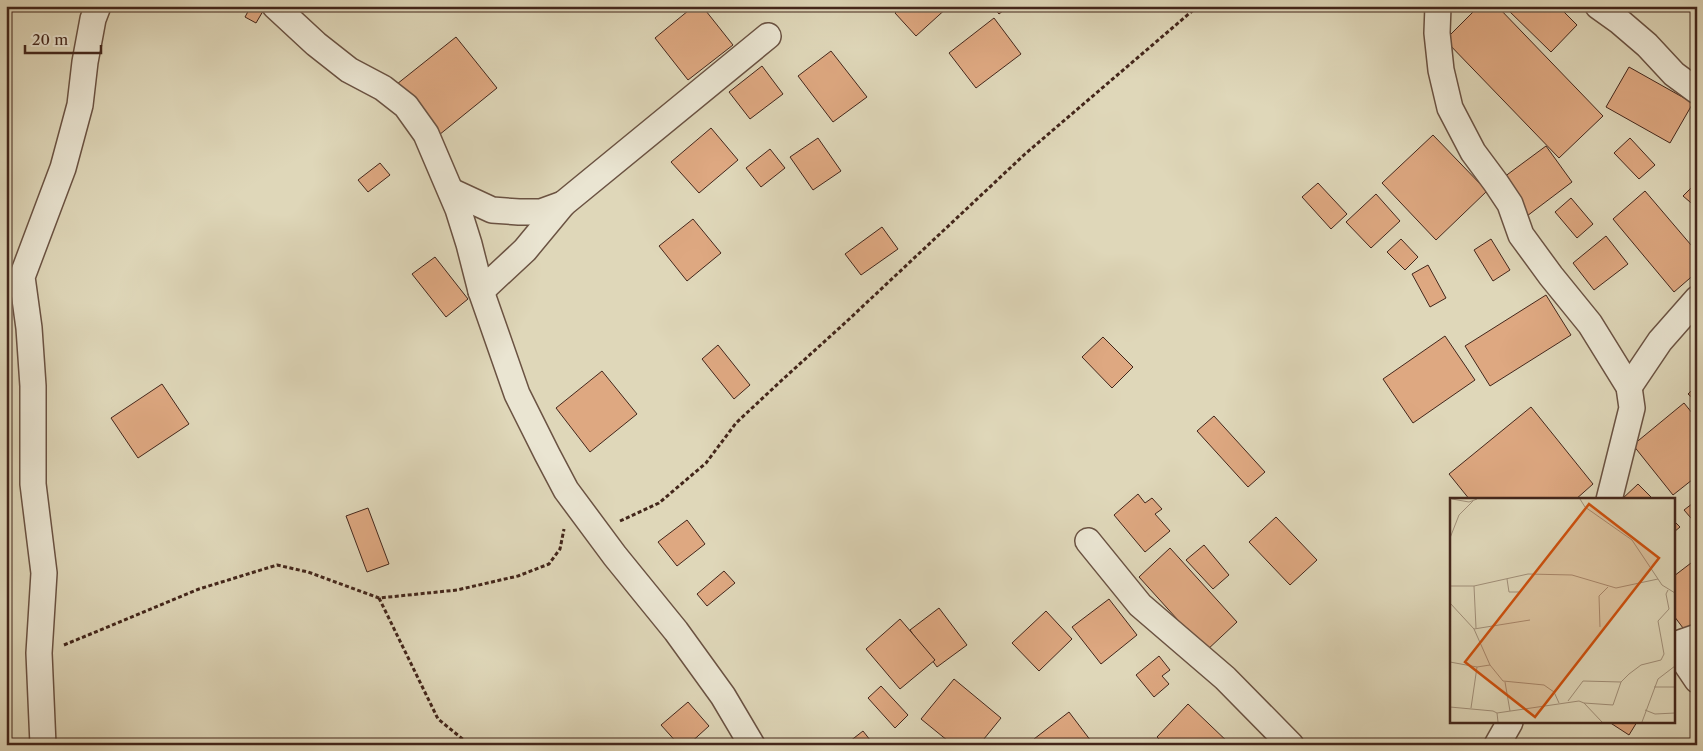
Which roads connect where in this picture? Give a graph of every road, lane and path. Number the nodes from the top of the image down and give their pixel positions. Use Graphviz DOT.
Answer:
graph roads {
  1 [pos="98,6"];
  2 [pos="275,6"];
  3 [pos="1198,6"];
  4 [pos="1438,6"];
  5 [pos="1598,6"];
  6 [pos="768,36"];
  7 [pos="1697,91"];
  8 [pos="451,191"];
  9 [pos="563,204"];
  10 [pos="481,291"];
  11 [pos="1697,299"];
  12 [pos="1628,388"];
  13 [pos="570,495"];
  14 [pos="1610,498"];
  15 [pos="596,531"];
  16 [pos="1088,541"];
  17 [pos="379,598"];
  18 [pos="1697,637"];
  19 [pos="1676,645"];
  20 [pos="1676,649"];
  21 [pos="39,653"];
  22 [pos="1697,680"];
  23 [pos="1509,724"];
  24 [pos="43,745"];
  25 [pos="470,745"];
  26 [pos="752,745"];
  27 [pos="1291,745"];
  28 [pos="1497,745"];
  1 -- 21 [label="street"];
  2 -- 8 [label="street"];
  3 -- 15 [label="path"];
  4 -- 12 [label="street"];
  5 -- 7 [label="street"];
  6 -- 9 [label="street"];
  8 -- 9 [label="street"];
  8 -- 10 [label="street"];
  9 -- 10 [label="street"];
  10 -- 13 [label="street"];
  11 -- 12 [label="street"];
  12 -- 14 [label="street"];
  13 -- 15 [label="street"];
  13 -- 17 [label="path"];
  15 -- 26 [label="street"];
  16 -- 27 [label="street"];
  17 -- 21 [label="path"];
  17 -- 25 [label="path"];
  18 -- 19 [label="street"];
  20 -- 22 [label="street"];
  21 -- 24 [label="street"];
  23 -- 28 [label="street"];
}
